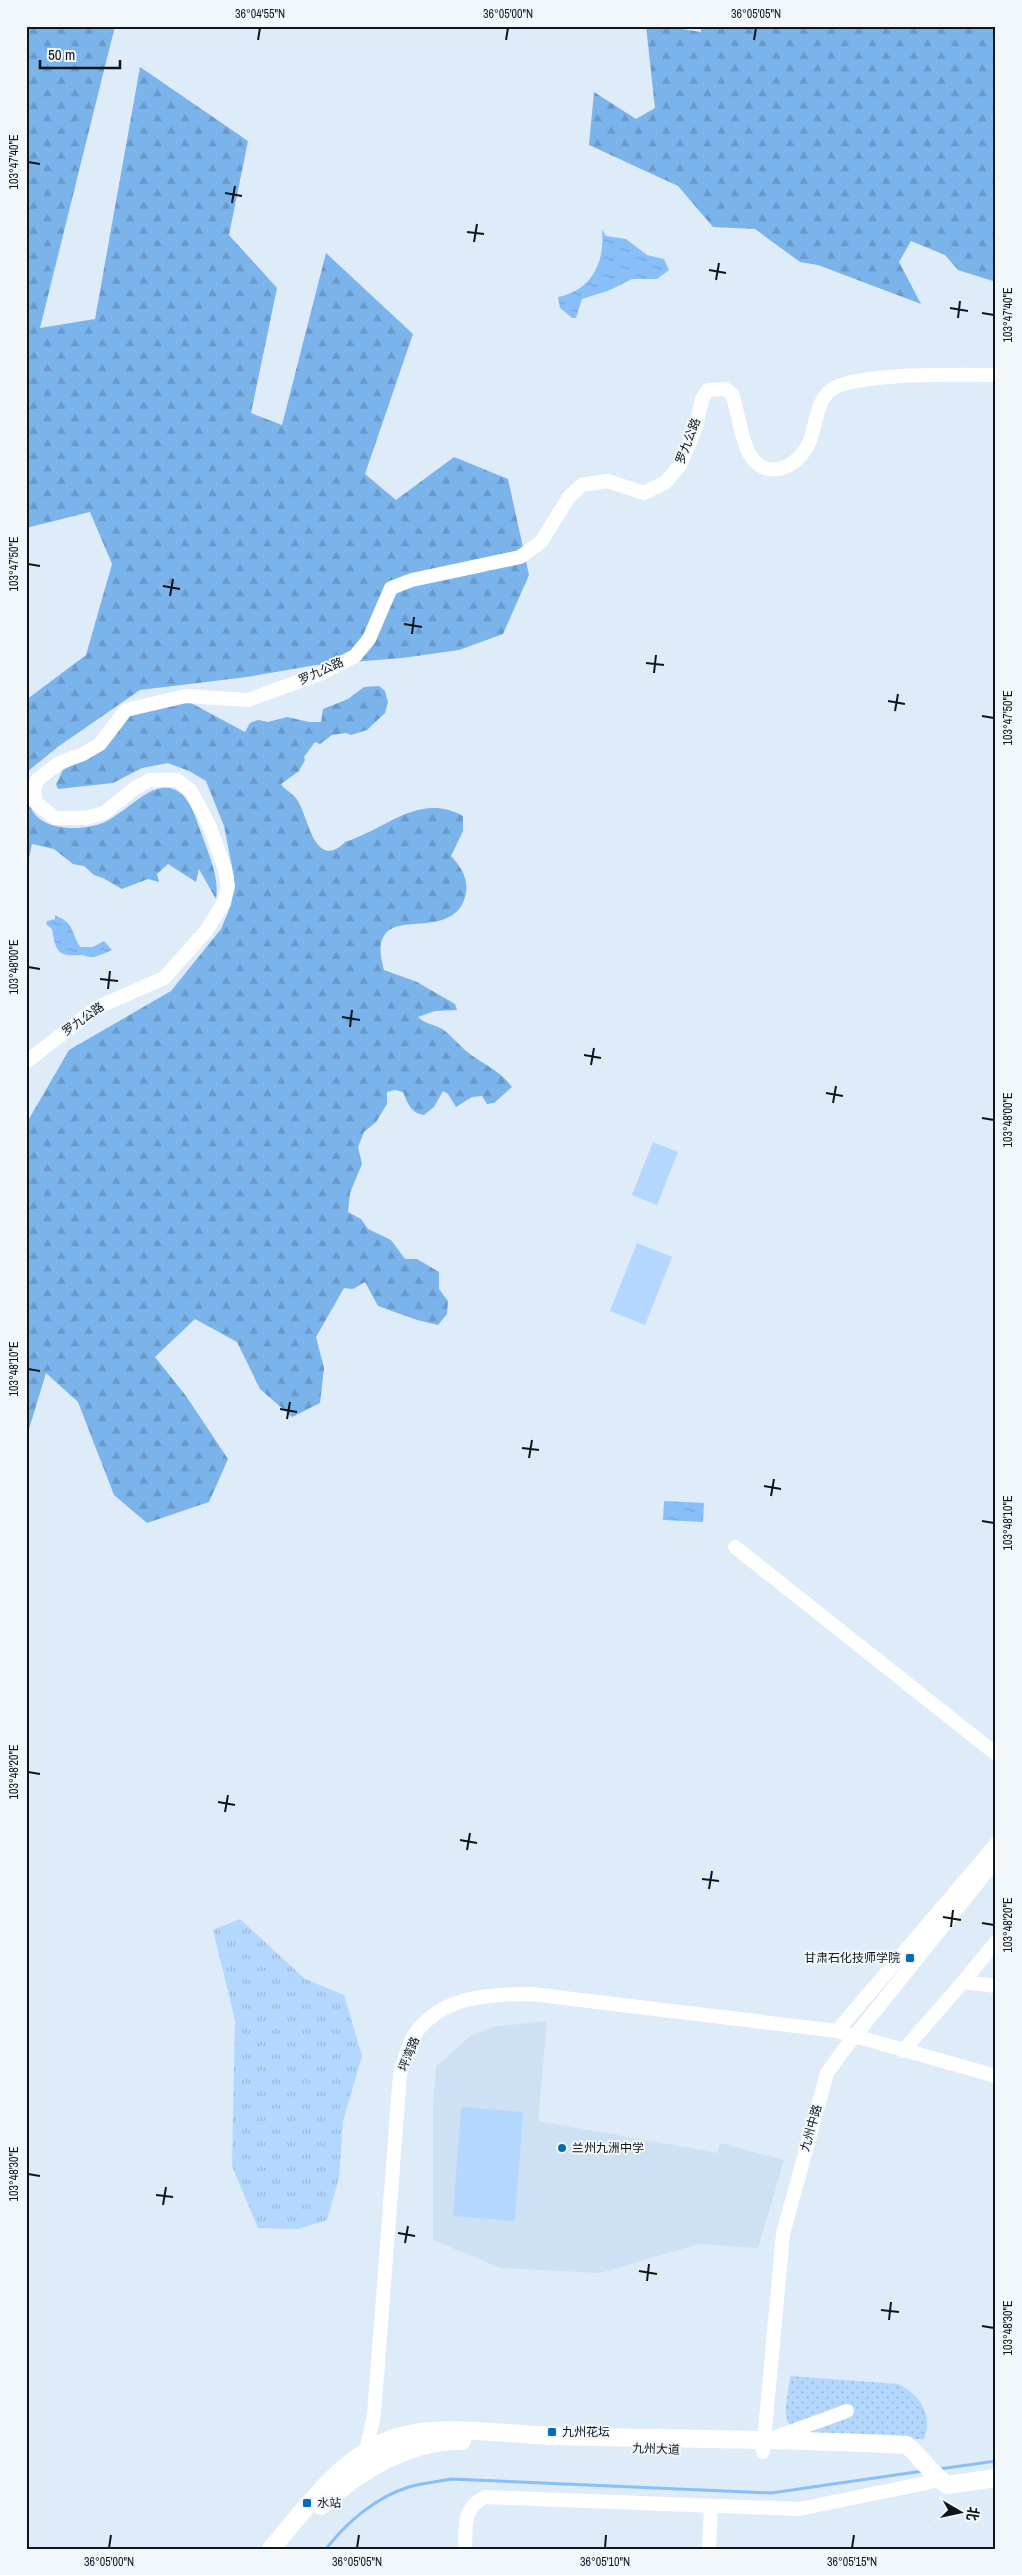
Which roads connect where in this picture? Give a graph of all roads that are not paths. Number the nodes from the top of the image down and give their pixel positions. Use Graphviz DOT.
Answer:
graph roads {
  1 [pos="996,375"];
  2 [pos="26,1062"];
  3 [pos="735,1547"];
  4 [pos="996,1754"];
  5 [pos="996,1844"];
  6 [pos="996,1860"];
  7 [pos="996,1942"];
  8 [pos="963,1982"];
  9 [pos="996,1986"];
  10 [pos="837,2032"];
  11 [pos="855,2036"];
  12 [pos="903,2051"];
  13 [pos="996,2076"];
  14 [pos="847,2411"];
  15 [pos="763,2447"];
  16 [pos="367,2450"];
  17 [pos="358,2476"];
  18 [pos="930,2478"];
  19 [pos="996,2478"];
  20 [pos="996,2486"];
  21 [pos="711,2506"];
  22 [pos="271,2549"];
  23 [pos="279,2549"];
  24 [pos="465,2549"];
  25 [pos="709,2549"];
  1 -- 2 [label="street, 罗九公路"];
  3 -- 4 [label="street"];
  5 -- 10 [label="street"];
  6 -- 11 [label="street, 九州中路"];
  7 -- 8 [label="street"];
  8 -- 9 [label="street"];
  8 -- 12 [label="street"];
  10 -- 11 [label="street, 坪湾路"];
  10 -- 16 [label="street, 坪湾路"];
  11 -- 12 [label="street, 坪湾路"];
  11 -- 15 [label="street, 九州中路"];
  12 -- 13 [label="street, 坪湾路"];
  14 -- 15 [label="street"];
  15 -- 16 [label="main road"];
  15 -- 17 [label="main road, 九州大道"];
  15 -- 18 [label="main road, 九州大道"];
  16 -- 17 [label="street, 坪湾路"];
  16 -- 22 [label="main road"];
  17 -- 23 [label="main road, 九州大道"];
  18 -- 19 [label="main road"];
  18 -- 20 [label="main road"];
  18 -- 21 [label="street"];
  21 -- 24 [label="street"];
  21 -- 25 [label="street"];
}
